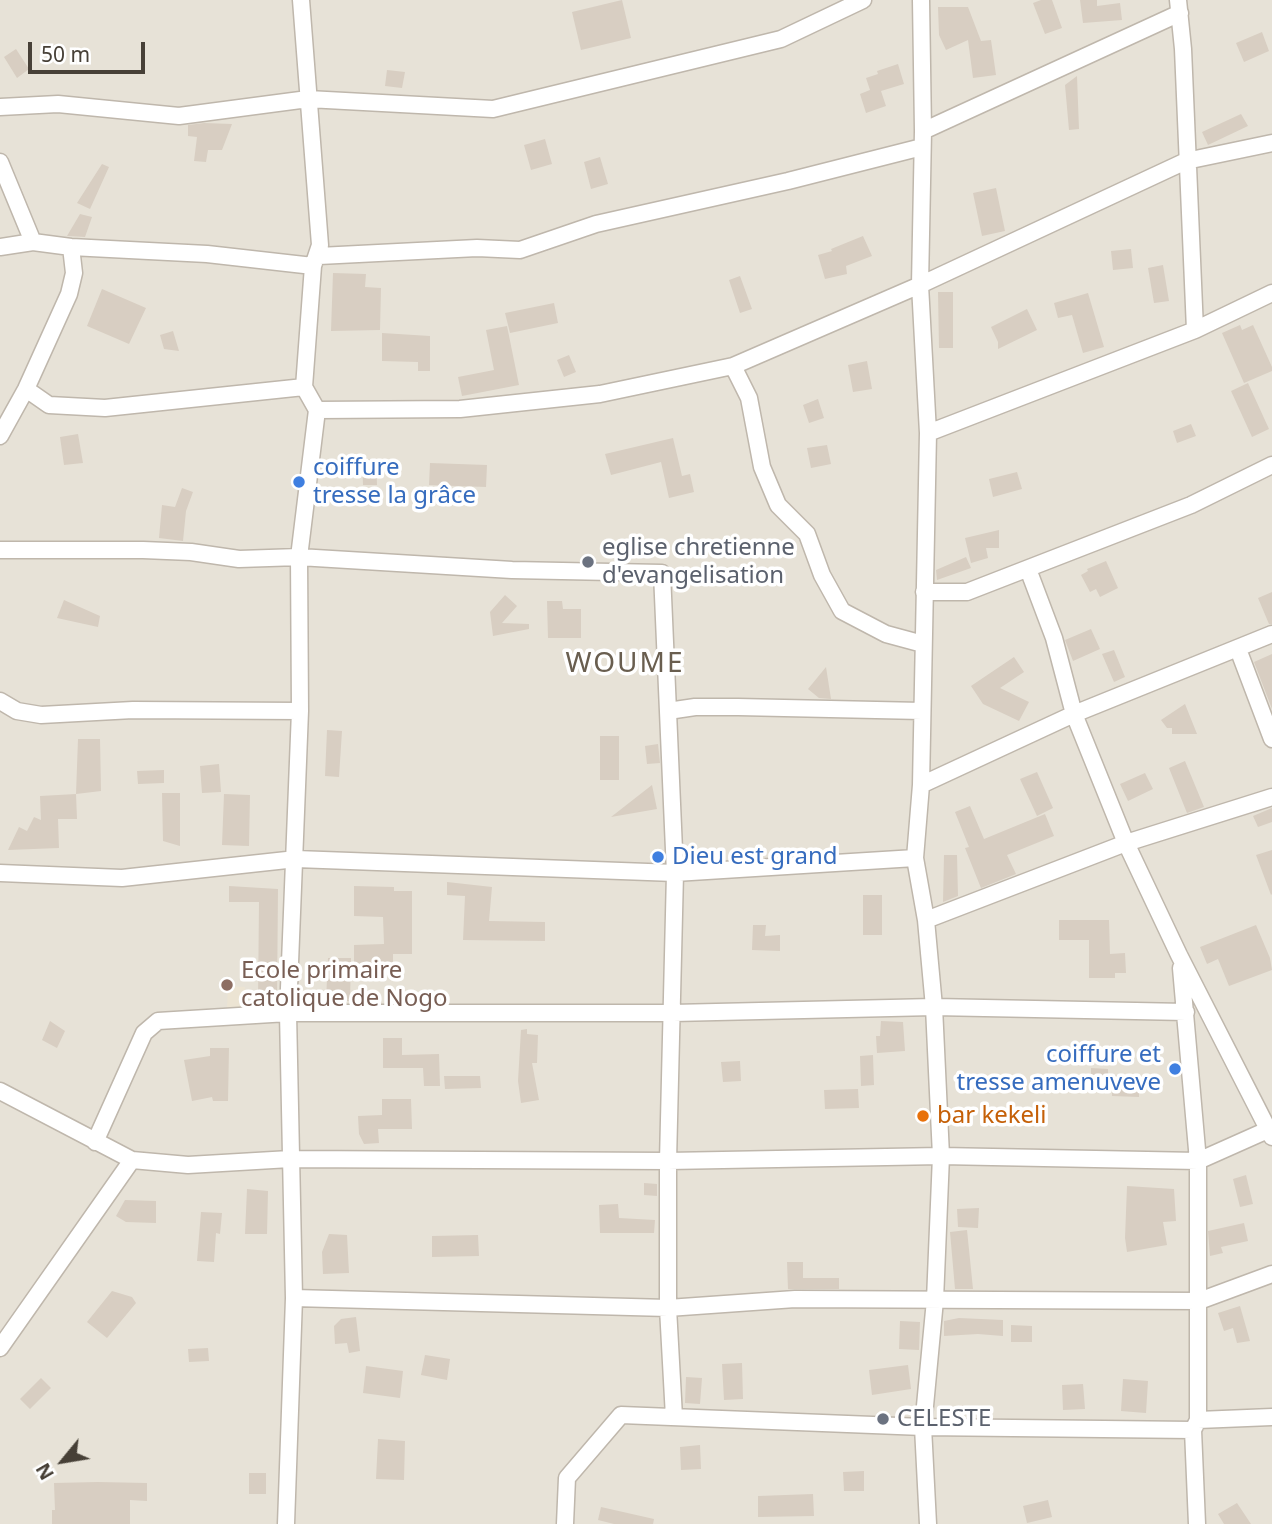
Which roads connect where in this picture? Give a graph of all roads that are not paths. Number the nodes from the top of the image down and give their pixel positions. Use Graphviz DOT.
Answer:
graph roads {
  1 [pos="301,0"];
  2 [pos="863,0"];
  3 [pos="921,0"];
  4 [pos="1179,7"];
  5 [pos="308,99"];
  6 [pos="0,107"];
  7 [pos="923,139"];
  8 [pos="1272,143"];
  9 [pos="1186,160"];
  10 [pos="0,162"];
  11 [pos="33,242"];
  12 [pos="0,247"];
  13 [pos="71,247"];
  14 [pos="316,261"];
  15 [pos="920,285"];
  16 [pos="1272,293"];
  17 [pos="1195,330"];
  18 [pos="733,366"];
  19 [pos="304,387"];
  20 [pos="26,389"];
  21 [pos="317,410"];
  22 [pos="928,433"];
  23 [pos="0,436"];
  24 [pos="1272,465"];
  25 [pos="0,550"];
  26 [pos="299,557"];
  27 [pos="1027,569"];
  28 [pos="924,592"];
  29 [pos="1272,634"];
  30 [pos="923,644"];
  31 [pos="1238,649"];
  32 [pos="0,702"];
  33 [pos="300,711"];
  34 [pos="668,711"];
  35 [pos="922,711"];
  36 [pos="1074,714"];
  37 [pos="1272,738"];
  38 [pos="921,785"];
  39 [pos="1272,797"];
  40 [pos="1126,843"];
  41 [pos="915,858"];
  42 [pos="296,859"];
  43 [pos="0,873"];
  44 [pos="675,873"];
  45 [pos="926,920"];
  46 [pos="1179,955"];
  47 [pos="934,1007"];
  48 [pos="1186,1012"];
  49 [pos="288,1013"];
  50 [pos="673,1013"];
  51 [pos="0,1091"];
  52 [pos="1271,1131"];
  53 [pos="96,1142"];
  54 [pos="941,1156"];
  55 [pos="290,1159"];
  56 [pos="132,1160"];
  57 [pos="668,1161"];
  58 [pos="1198,1161"];
  59 [pos="1272,1274"];
  60 [pos="294,1298"];
  61 [pos="935,1300"];
  62 [pos="1199,1301"];
  63 [pos="668,1308"];
  64 [pos="0,1348"];
  65 [pos="674,1417"];
  66 [pos="1272,1417"];
  67 [pos="1195,1425"];
  68 [pos="923,1427"];
  69 [pos="286,1524"];
  70 [pos="565,1524"];
  71 [pos="928,1524"];
  72 [pos="1197,1524"];
  1 -- 5 [label="street"];
  2 -- 5 [label="street"];
  3 -- 7 [label="street"];
  4 -- 7 [label="street"];
  4 -- 9 [label="street"];
  5 -- 6 [label="street"];
  5 -- 14 [label="street"];
  7 -- 14 [label="street"];
  7 -- 15 [label="street"];
  8 -- 9 [label="street"];
  9 -- 15 [label="street"];
  9 -- 17 [label="street"];
  10 -- 11 [label="street"];
  11 -- 12 [label="street"];
  11 -- 13 [label="street"];
  13 -- 14 [label="street"];
  13 -- 20 [label="street"];
  14 -- 19 [label="street"];
  15 -- 18 [label="street"];
  15 -- 22 [label="street"];
  16 -- 17 [label="street"];
  17 -- 22 [label="street"];
  18 -- 21 [label="street"];
  18 -- 30 [label="street"];
  19 -- 20 [label="street"];
  19 -- 21 [label="street"];
  20 -- 23 [label="street"];
  21 -- 26 [label="street"];
  22 -- 28 [label="street"];
  24 -- 27 [label="street"];
  25 -- 26 [label="street"];
  26 -- 33 [label="street"];
  26 -- 34 [label="street"];
  27 -- 28 [label="street"];
  27 -- 36 [label="street"];
  28 -- 30 [label="street"];
  29 -- 31 [label="street"];
  30 -- 35 [label="street"];
  31 -- 36 [label="street"];
  31 -- 37 [label="street"];
  32 -- 33 [label="street"];
  33 -- 42 [label="street"];
  34 -- 35 [label="street"];
  34 -- 44 [label="street"];
  35 -- 38 [label="street"];
  36 -- 38 [label="street"];
  36 -- 40 [label="street"];
  38 -- 41 [label="street"];
  39 -- 40 [label="street"];
  40 -- 45 [label="street"];
  40 -- 46 [label="street"];
  41 -- 44 [label="street"];
  41 -- 45 [label="street"];
  42 -- 43 [label="street"];
  42 -- 44 [label="street"];
  42 -- 49 [label="street"];
  44 -- 50 [label="street"];
  45 -- 47 [label="street"];
  46 -- 48 [label="street"];
  46 -- 52 [label="street"];
  47 -- 48 [label="street"];
  47 -- 50 [label="street"];
  47 -- 54 [label="street"];
  48 -- 58 [label="street"];
  49 -- 50 [label="street"];
  49 -- 53 [label="street"];
  49 -- 55 [label="street"];
  50 -- 57 [label="street"];
  51 -- 53 [label="street"];
  52 -- 58 [label="street"];
  53 -- 56 [label="street"];
  54 -- 57 [label="street"];
  54 -- 58 [label="street"];
  54 -- 61 [label="street"];
  55 -- 56 [label="street"];
  55 -- 57 [label="street"];
  55 -- 60 [label="street"];
  56 -- 64 [label="street"];
  57 -- 63 [label="street"];
  58 -- 62 [label="street"];
  59 -- 62 [label="street"];
  60 -- 63 [label="street"];
  60 -- 69 [label="street"];
  61 -- 62 [label="street"];
  61 -- 63 [label="street"];
  61 -- 68 [label="street"];
  62 -- 67 [label="street"];
  63 -- 65 [label="street"];
  65 -- 68 [label="street"];
  65 -- 70 [label="street"];
  66 -- 67 [label="street"];
  67 -- 68 [label="street"];
  67 -- 72 [label="street"];
  68 -- 71 [label="street"];
}
